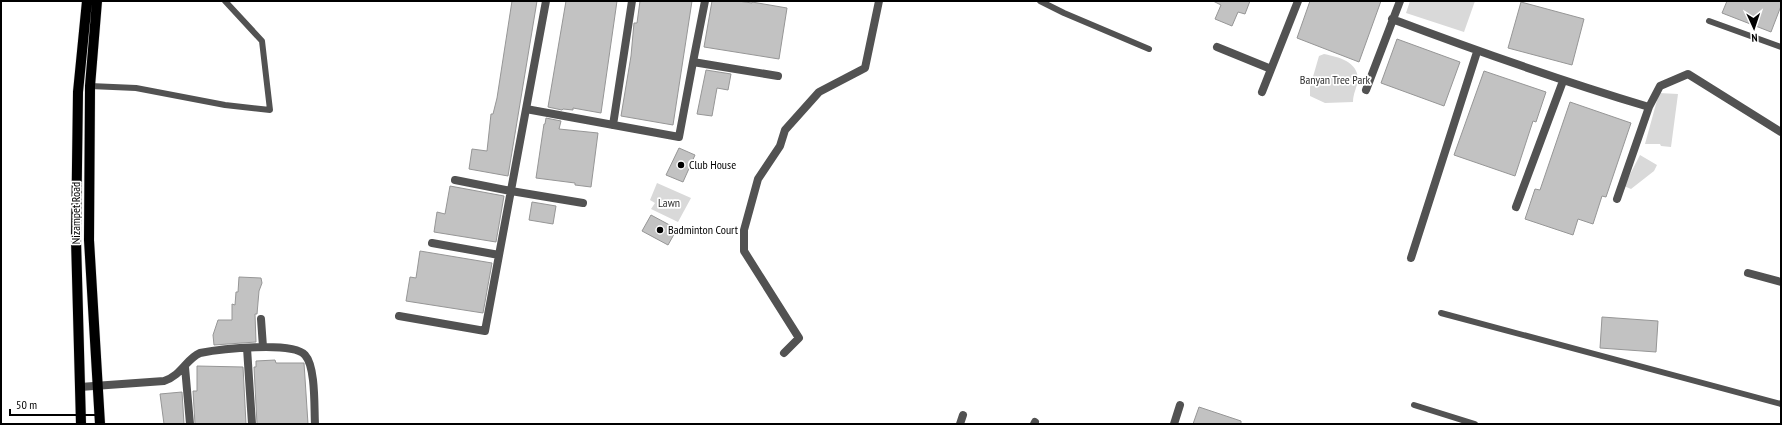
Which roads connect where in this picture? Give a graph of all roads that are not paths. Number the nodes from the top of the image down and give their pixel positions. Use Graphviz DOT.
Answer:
graph roads {
  1 [pos="87,1"];
  2 [pos="96,1"];
  3 [pos="225,1"];
  4 [pos="546,1"];
  5 [pos="632,1"];
  6 [pos="704,1"];
  7 [pos="879,1"];
  8 [pos="1040,1"];
  9 [pos="1298,1"];
  10 [pos="1400,1"];
  11 [pos="1392,19"];
  12 [pos="1709,21"];
  13 [pos="1217,47"];
  14 [pos="1781,47"];
  15 [pos="1149,49"];
  16 [pos="1478,52"];
  17 [pos="694,62"];
  18 [pos="1271,69"];
  19 [pos="778,76"];
  20 [pos="1563,81"];
  21 [pos="90,86"];
  22 [pos="1366,90"];
  23 [pos="1262,92"];
  24 [pos="1649,107"];
  25 [pos="526,109"];
  26 [pos="614,125"];
  27 [pos="1781,132"];
  28 [pos="455,180"];
  29 [pos="511,191"];
  30 [pos="1617,199"];
  31 [pos="583,203"];
  32 [pos="1516,206"];
  33 [pos="432,244"];
  34 [pos="499,255"];
  35 [pos="1411,258"];
  36 [pos="1748,273"];
  37 [pos="1781,282"];
  38 [pos="1441,313"];
  39 [pos="399,316"];
  40 [pos="260,319"];
  41 [pos="263,347"];
  42 [pos="247,348"];
  43 [pos="784,353"];
  44 [pos="185,368"];
  45 [pos="98,386"];
  46 [pos="80,387"];
  47 [pos="1781,404"];
  48 [pos="1180,405"];
  49 [pos="1414,405"];
  50 [pos="963,415"];
  51 [pos="81,424"];
  52 [pos="100,424"];
  53 [pos="190,424"];
  54 [pos="252,424"];
  55 [pos="315,424"];
  56 [pos="960,424"];
  57 [pos="1174,424"];
  58 [pos="1475,424"];
  1 -- 46 [label="main road, Nizampet Road"];
  2 -- 21 [label="main road, Nizampet Road"];
  3 -- 21 [label="lane"];
  4 -- 25 [label="street"];
  5 -- 26 [label="street"];
  6 -- 17 [label="street"];
  7 -- 43 [label="street"];
  8 -- 15 [label="lane"];
  9 -- 18 [label="street"];
  10 -- 11 [label="street"];
  11 -- 16 [label="street"];
  11 -- 22 [label="street"];
  12 -- 14 [label="lane"];
  13 -- 18 [label="street"];
  16 -- 20 [label="street"];
  16 -- 35 [label="street"];
  17 -- 19 [label="street"];
  17 -- 26 [label="street"];
  18 -- 23 [label="street"];
  20 -- 24 [label="street"];
  20 -- 32 [label="street"];
  21 -- 45 [label="main road, Nizampet Road"];
  24 -- 27 [label="street"];
  24 -- 30 [label="street"];
  25 -- 26 [label="street"];
  25 -- 29 [label="street"];
  28 -- 29 [label="street"];
  29 -- 31 [label="street"];
  29 -- 34 [label="street"];
  33 -- 34 [label="street"];
  34 -- 39 [label="street"];
  36 -- 37 [label="street"];
  38 -- 47 [label="lane"];
  40 -- 41 [label="street"];
  41 -- 42 [label="street"];
  41 -- 55 [label="street"];
  42 -- 44 [label="street"];
  42 -- 54 [label="street"];
  44 -- 45 [label="street"];
  44 -- 53 [label="street"];
  45 -- 46 [label="street"];
  45 -- 52 [label="main road, Nizampet Road"];
  46 -- 51 [label="main road, Nizampet Road"];
  48 -- 57 [label="street"];
  49 -- 58 [label="lane"];
  50 -- 56 [label="street"];
}
